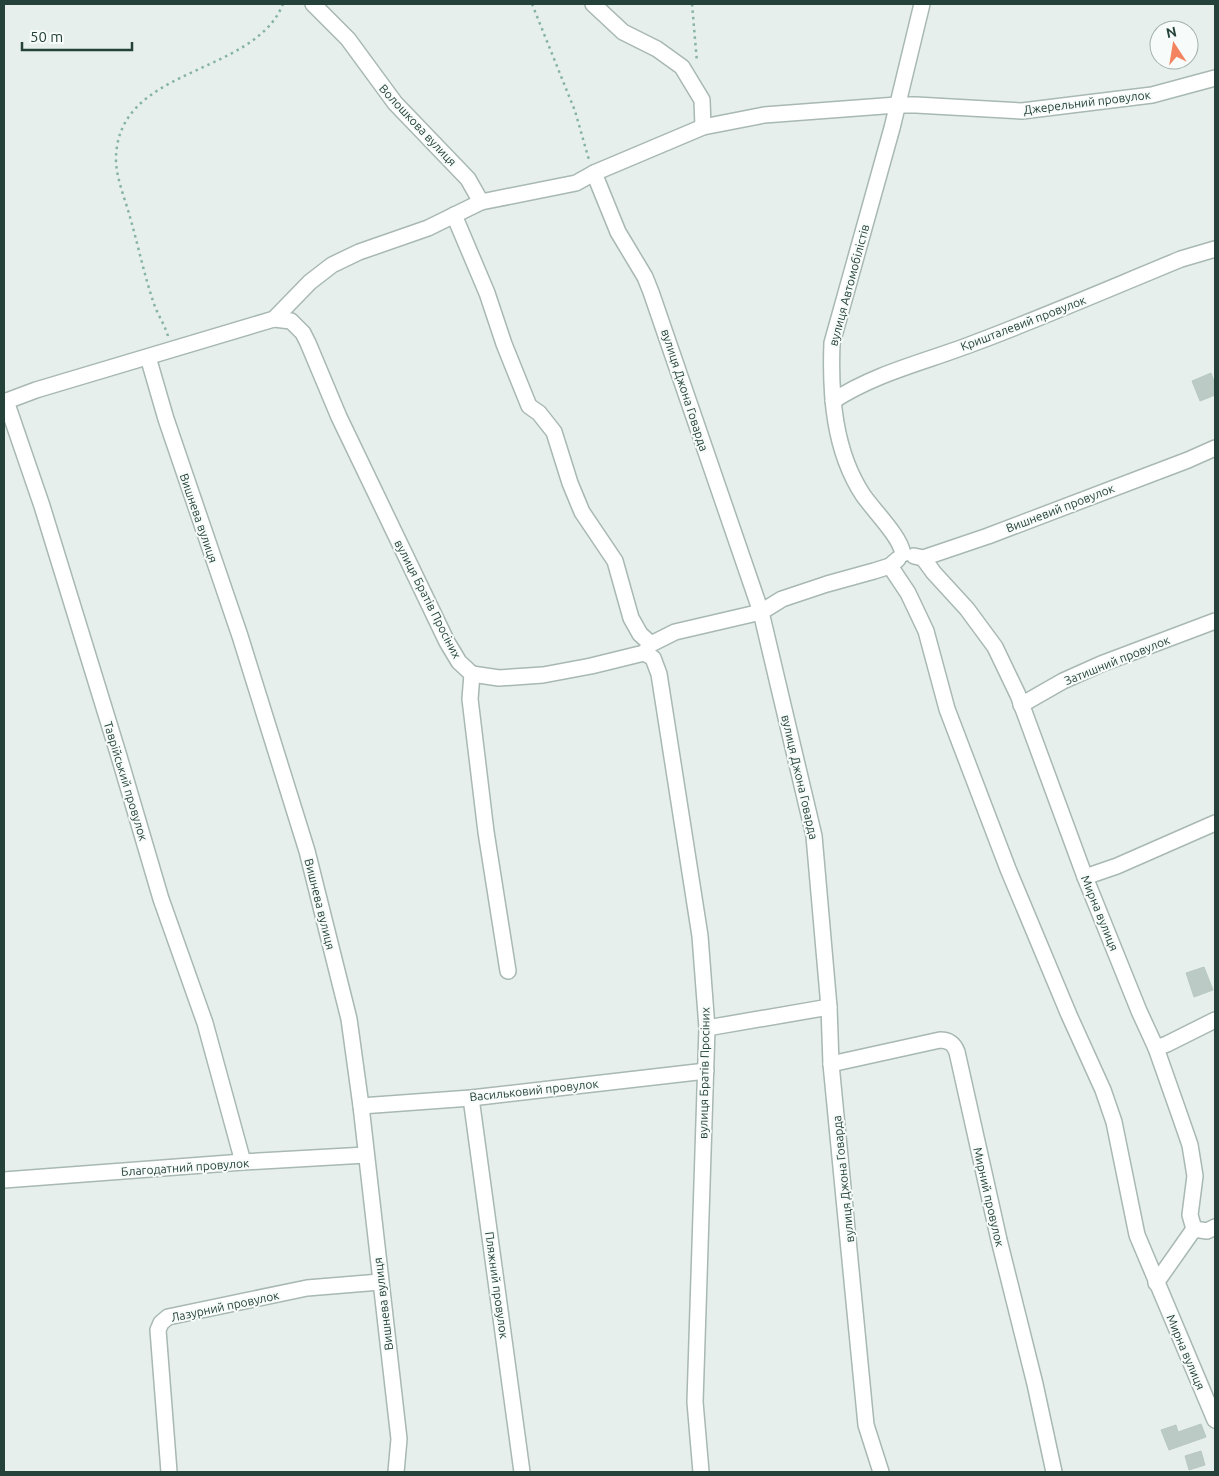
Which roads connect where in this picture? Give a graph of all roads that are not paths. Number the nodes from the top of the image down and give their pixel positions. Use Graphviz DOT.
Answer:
graph roads {
  1 [pos="313,4"];
  2 [pos="593,4"];
  3 [pos="922,4"];
  4 [pos="1215,78"];
  5 [pos="897,105"];
  6 [pos="703,127"];
  7 [pos="594,173"];
  8 [pos="481,202"];
  9 [pos="454,215"];
  10 [pos="1215,249"];
  11 [pos="274,319"];
  12 [pos="148,357"];
  13 [pos="5,401"];
  14 [pos="833,401"];
  15 [pos="1215,448"];
  16 [pos="903,554"];
  17 [pos="923,558"];
  18 [pos="890,566"];
  19 [pos="761,612"];
  20 [pos="1215,621"];
  21 [pos="647,648"];
  22 [pos="472,674"];
  23 [pos="1021,705"];
  24 [pos="1215,823"];
  25 [pos="1085,877"];
  26 [pos="508,972"];
  27 [pos="829,1007"];
  28 [pos="1215,1020"];
  29 [pos="707,1028"];
  30 [pos="1156,1048"];
  31 [pos="832,1064"];
  32 [pos="706,1071"];
  33 [pos="471,1098"];
  34 [pos="361,1106"];
  35 [pos="366,1155"];
  36 [pos="243,1162"];
  37 [pos="4,1180"];
  38 [pos="1215,1227"];
  39 [pos="1194,1229"];
  40 [pos="380,1282"];
  41 [pos="1156,1283"];
  42 [pos="1215,1420"];
  43 [pos="169,1472"];
  44 [pos="396,1472"];
  45 [pos="522,1472"];
  46 [pos="701,1472"];
  47 [pos="881,1472"];
  48 [pos="1054,1472"];
  1 -- 8 [label="street, Волошкова вулиця"];
  2 -- 6 [label="street"];
  3 -- 5 [label="street, вулиця Автомобілістів"];
  4 -- 5 [label="street, Джерельний провулок"];
  5 -- 6 [label="street, Джерельний провулок"];
  5 -- 14 [label="street, вулиця Автомобілістів"];
  6 -- 7 [label="street, Джерельний провулок"];
  7 -- 8 [label="street, Джерельний провулок"];
  7 -- 19 [label="street, вулиця Джона Говарда"];
  8 -- 9 [label="street, Джерельний провулок"];
  9 -- 11 [label="street, Джерельний провулок"];
  9 -- 21 [label="street, вулиця Братів Просіних"];
  10 -- 14 [label="street, Кришталевий провулок"];
  11 -- 12 [label="street"];
  11 -- 22 [label="street, вулиця Братів Просіних"];
  12 -- 13 [label="street"];
  12 -- 34 [label="street, Вишнева вулиця"];
  13 -- 36 [label="street, Таврійський провулок"];
  14 -- 16 [label="street, вулиця Автомобілістів"];
  15 -- 17 [label="street, Вишневий провулок"];
  16 -- 17 [label="street"];
  16 -- 18 [label="street"];
  17 -- 23 [label="street, Мирна вулиця"];
  18 -- 19 [label="street"];
  18 -- 41 [label="street, Мирна вулиця"];
  19 -- 21 [label="street"];
  19 -- 27 [label="street, вулиця Джона Говарда"];
  20 -- 23 [label="street, Затишний провулок"];
  21 -- 22 [label="street"];
  21 -- 29 [label="street, вулиця Братів Просіних"];
  22 -- 26 [label="street"];
  23 -- 25 [label="street, Мирна вулиця"];
  24 -- 25 [label="street"];
  25 -- 30 [label="street, Мирна вулиця"];
  27 -- 29 [label="street"];
  27 -- 31 [label="street, вулиця Джона Говарда"];
  28 -- 30 [label="street"];
  29 -- 32 [label="street, вулиця Братів Просіних"];
  30 -- 39 [label="street, Мирна вулиця"];
  31 -- 47 [label="street, вулиця Джона Говарда"];
  31 -- 48 [label="street, Мирний провулок"];
  32 -- 33 [label="street, Васильковий провулок"];
  32 -- 46 [label="street, вулиця Братів Просіних"];
  33 -- 34 [label="street, Васильковий провулок"];
  33 -- 45 [label="street, Пляжний провулок"];
  34 -- 35 [label="street, Вишнева вулиця"];
  35 -- 36 [label="street, Благодатний провулок"];
  35 -- 40 [label="street, Вишнева вулиця"];
  36 -- 37 [label="street, Благодатний провулок"];
  38 -- 39 [label="street"];
  39 -- 41 [label="street"];
  40 -- 43 [label="street, Лазурний провулок"];
  40 -- 44 [label="street, Вишнева вулиця"];
  41 -- 42 [label="street, Мирна вулиця"];
}
